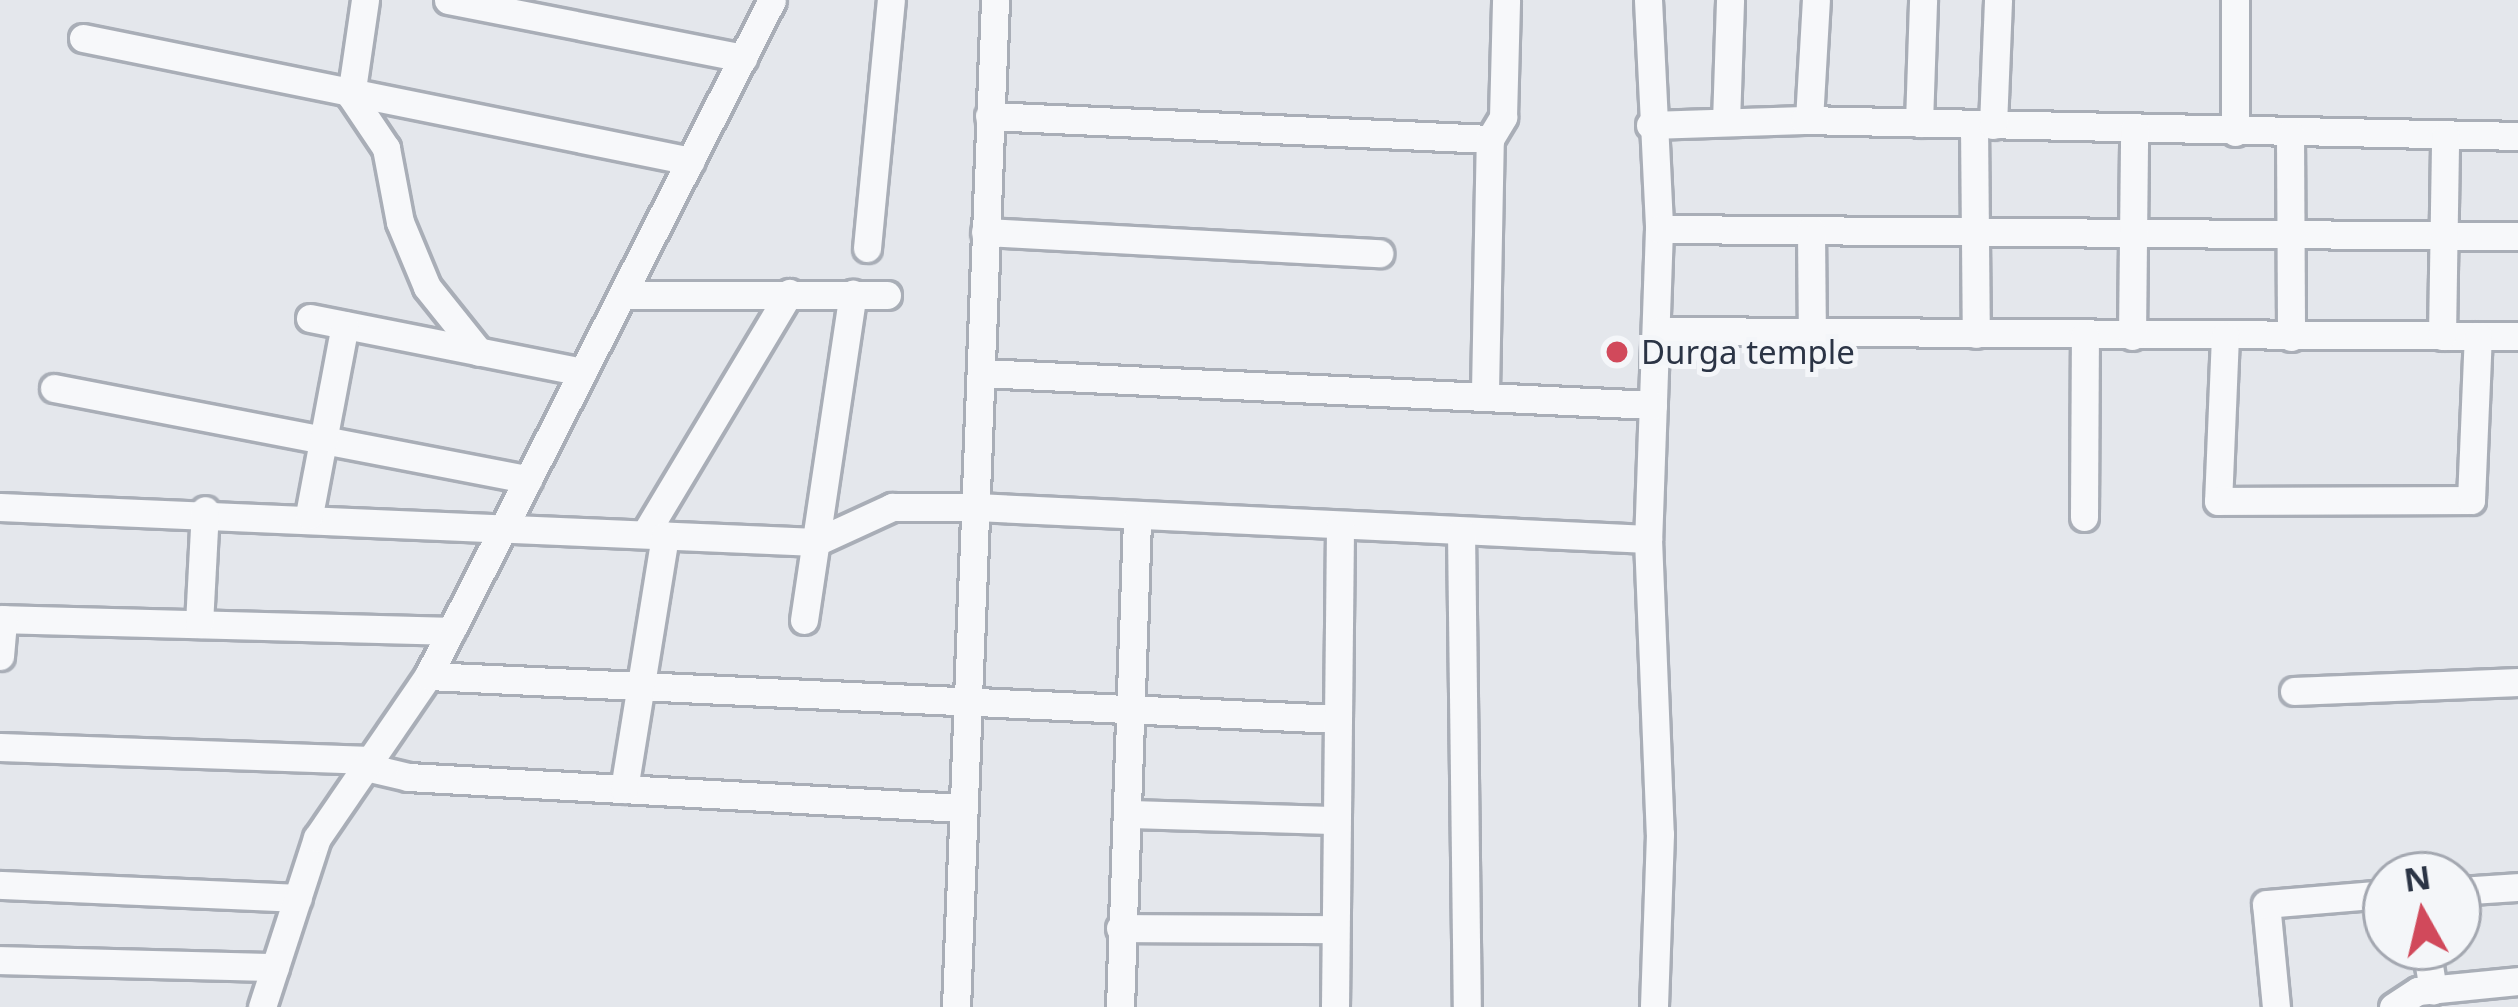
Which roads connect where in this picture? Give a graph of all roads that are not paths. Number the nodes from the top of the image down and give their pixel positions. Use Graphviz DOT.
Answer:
graph roads {
  1 [pos="364,0"];
  2 [pos="448,0"];
  3 [pos="772,0"];
  4 [pos="891,0"];
  5 [pos="995,0"];
  6 [pos="1506,0"];
  7 [pos="1648,0"];
  8 [pos="1730,0"];
  9 [pos="1816,0"];
  10 [pos="1923,0"];
  11 [pos="1998,0"];
  12 [pos="2235,0"];
  13 [pos="83,38"];
  14 [pos="742,58"];
  15 [pos="351,96"];
  16 [pos="989,116"];
  17 [pos="1809,120"];
  18 [pos="1726,122"];
  19 [pos="1919,123"];
  20 [pos="1650,124"];
  21 [pos="1984,124"];
  22 [pos="2134,129"];
  23 [pos="2235,132"];
  24 [pos="2290,134"];
  25 [pos="2445,136"];
  26 [pos="2518,136"];
  27 [pos="1490,139"];
  28 [pos="691,161"];
  29 [pos="1659,229"];
  30 [pos="1811,230"];
  31 [pos="1974,231"];
  32 [pos="2132,231"];
  33 [pos="985,232"];
  34 [pos="2292,233"];
  35 [pos="2444,235"];
  36 [pos="2518,236"];
  37 [pos="867,248"];
  38 [pos="1379,253"];
  39 [pos="789,293"];
  40 [pos="853,294"];
  41 [pos="622,295"];
  42 [pos="887,295"];
  43 [pos="310,318"];
  44 [pos="345,325"];
  45 [pos="1658,332"];
  46 [pos="1976,334"];
  47 [pos="2085,335"];
  48 [pos="1812,336"];
  49 [pos="2132,336"];
  50 [pos="2224,336"];
  51 [pos="2443,336"];
  52 [pos="2478,336"];
  53 [pos="2518,336"];
  54 [pos="2291,337"];
  55 [pos="479,352"];
  56 [pos="583,372"];
  57 [pos="981,373"];
  58 [pos="54,388"];
  59 [pos="1485,391"];
  60 [pos="1653,405"];
  61 [pos="321,440"];
  62 [pos="528,479"];
  63 [pos="0,507"];
  64 [pos="976,507"];
  65 [pos="205,510"];
  66 [pos="309,514"];
  67 [pos="2084,517"];
  68 [pos="1137,518"];
  69 [pos="506,524"];
  70 [pos="1340,526"];
  71 [pos="1461,531"];
  72 [pos="655,534"];
  73 [pos="1648,539"];
  74 [pos="816,542"];
  75 [pos="2,619"];
  76 [pos="804,620"];
  77 [pos="199,624"];
  78 [pos="451,631"];
  79 [pos="0,656"];
  80 [pos="428,676"];
  81 [pos="2518,682"];
  82 [pos="643,684"];
  83 [pos="2294,691"];
  84 [pos="968,698"];
  85 [pos="1131,707"];
  86 [pos="1338,719"];
  87 [pos="0,747"];
  88 [pos="368,764"];
  89 [pos="624,789"];
  90 [pos="961,808"];
  91 [pos="1127,814"];
  92 [pos="1335,820"];
  93 [pos="0,885"];
  94 [pos="2518,887"];
  95 [pos="2482,889"];
  96 [pos="2362,896"];
  97 [pos="298,898"];
  98 [pos="1120,928"];
  99 [pos="1335,929"];
  100 [pos="0,960"];
  101 [pos="275,967"];
  102 [pos="2430,971"];
  103 [pos="2518,981"];
  104 [pos="2433,990"];
  105 [pos="262,1007"];
  106 [pos="956,1007"];
  107 [pos="1120,1007"];
  108 [pos="1335,1007"];
  109 [pos="1468,1007"];
  110 [pos="1654,1007"];
  111 [pos="2276,1007"];
  112 [pos="2393,1007"];
  1 -- 15 [label="street"];
  2 -- 14 [label="street"];
  3 -- 14 [label="street"];
  4 -- 37 [label="street"];
  5 -- 16 [label="street"];
  6 -- 27 [label="street"];
  7 -- 20 [label="street"];
  8 -- 18 [label="street"];
  9 -- 17 [label="street"];
  10 -- 19 [label="street"];
  11 -- 21 [label="street"];
  12 -- 23 [label="street"];
  13 -- 15 [label="street"];
  14 -- 28 [label="street"];
  15 -- 28 [label="street"];
  15 -- 55 [label="street"];
  16 -- 27 [label="street"];
  16 -- 33 [label="street"];
  17 -- 18 [label="street"];
  17 -- 19 [label="street"];
  18 -- 20 [label="street"];
  19 -- 21 [label="street"];
  20 -- 29 [label="street"];
  21 -- 22 [label="street"];
  21 -- 31 [label="street"];
  22 -- 23 [label="street"];
  22 -- 32 [label="street"];
  23 -- 24 [label="street"];
  24 -- 25 [label="street"];
  24 -- 34 [label="street"];
  25 -- 26 [label="street"];
  25 -- 35 [label="street"];
  27 -- 59 [label="street"];
  28 -- 41 [label="street"];
  29 -- 30 [label="street"];
  29 -- 45 [label="street"];
  30 -- 31 [label="street"];
  30 -- 48 [label="street"];
  31 -- 32 [label="street"];
  31 -- 46 [label="street"];
  32 -- 34 [label="street"];
  32 -- 49 [label="street"];
  33 -- 38 [label="street"];
  33 -- 57 [label="street"];
  34 -- 35 [label="street"];
  34 -- 54 [label="street"];
  35 -- 36 [label="street"];
  35 -- 51 [label="street"];
  39 -- 40 [label="street"];
  39 -- 41 [label="street"];
  39 -- 72 [label="street"];
  40 -- 42 [label="street"];
  40 -- 74 [label="street"];
  41 -- 56 [label="street"];
  43 -- 44 [label="street"];
  44 -- 55 [label="street"];
  44 -- 61 [label="street"];
  45 -- 48 [label="street"];
  45 -- 60 [label="street"];
  46 -- 47 [label="street"];
  46 -- 48 [label="street"];
  47 -- 49 [label="street"];
  47 -- 67 [label="street"];
  49 -- 50 [label="street"];
  50 -- 52 [label="street"];
  50 -- 54 [label="street"];
  51 -- 52 [label="street"];
  51 -- 54 [label="street"];
  52 -- 53 [label="street"];
  55 -- 56 [label="street"];
  56 -- 62 [label="street"];
  57 -- 59 [label="street"];
  57 -- 64 [label="street"];
  58 -- 61 [label="street"];
  59 -- 60 [label="street"];
  60 -- 73 [label="street"];
  61 -- 62 [label="street"];
  61 -- 66 [label="street"];
  62 -- 69 [label="street"];
  63 -- 65 [label="street"];
  64 -- 68 [label="street"];
  64 -- 74 [label="street"];
  64 -- 84 [label="street"];
  65 -- 66 [label="street"];
  65 -- 77 [label="street"];
  66 -- 69 [label="street"];
  68 -- 70 [label="street"];
  68 -- 85 [label="street"];
  69 -- 72 [label="street"];
  69 -- 78 [label="street"];
  70 -- 71 [label="street"];
  70 -- 86 [label="street"];
  71 -- 73 [label="street"];
  71 -- 109 [label="street"];
  72 -- 74 [label="street"];
  72 -- 82 [label="street"];
  73 -- 110 [label="street"];
  74 -- 76 [label="street"];
  75 -- 77 [label="street"];
  75 -- 79 [label="street"];
  77 -- 78 [label="street"];
  78 -- 80 [label="street"];
  80 -- 82 [label="street"];
  80 -- 88 [label="street"];
  81 -- 83 [label="street"];
  82 -- 84 [label="street"];
  82 -- 89 [label="street"];
  84 -- 85 [label="street"];
  84 -- 90 [label="street"];
  85 -- 86 [label="street"];
  85 -- 91 [label="street"];
  86 -- 92 [label="street"];
  87 -- 88 [label="street"];
  88 -- 89 [label="street"];
  88 -- 97 [label="street"];
  89 -- 90 [label="street"];
  90 -- 106 [label="street"];
  91 -- 92 [label="street"];
  91 -- 98 [label="street"];
  92 -- 99 [label="street"];
  93 -- 97 [label="street"];
  94 -- 95 [label="street"];
  96 -- 111 [label="street"];
  97 -- 101 [label="street"];
  98 -- 99 [label="street"];
  98 -- 107 [label="street"];
  99 -- 108 [label="street"];
  100 -- 101 [label="street"];
  101 -- 105 [label="street"];
  102 -- 104 [label="street"];
  103 -- 104 [label="street"];
  104 -- 112 [label="street"];
}
